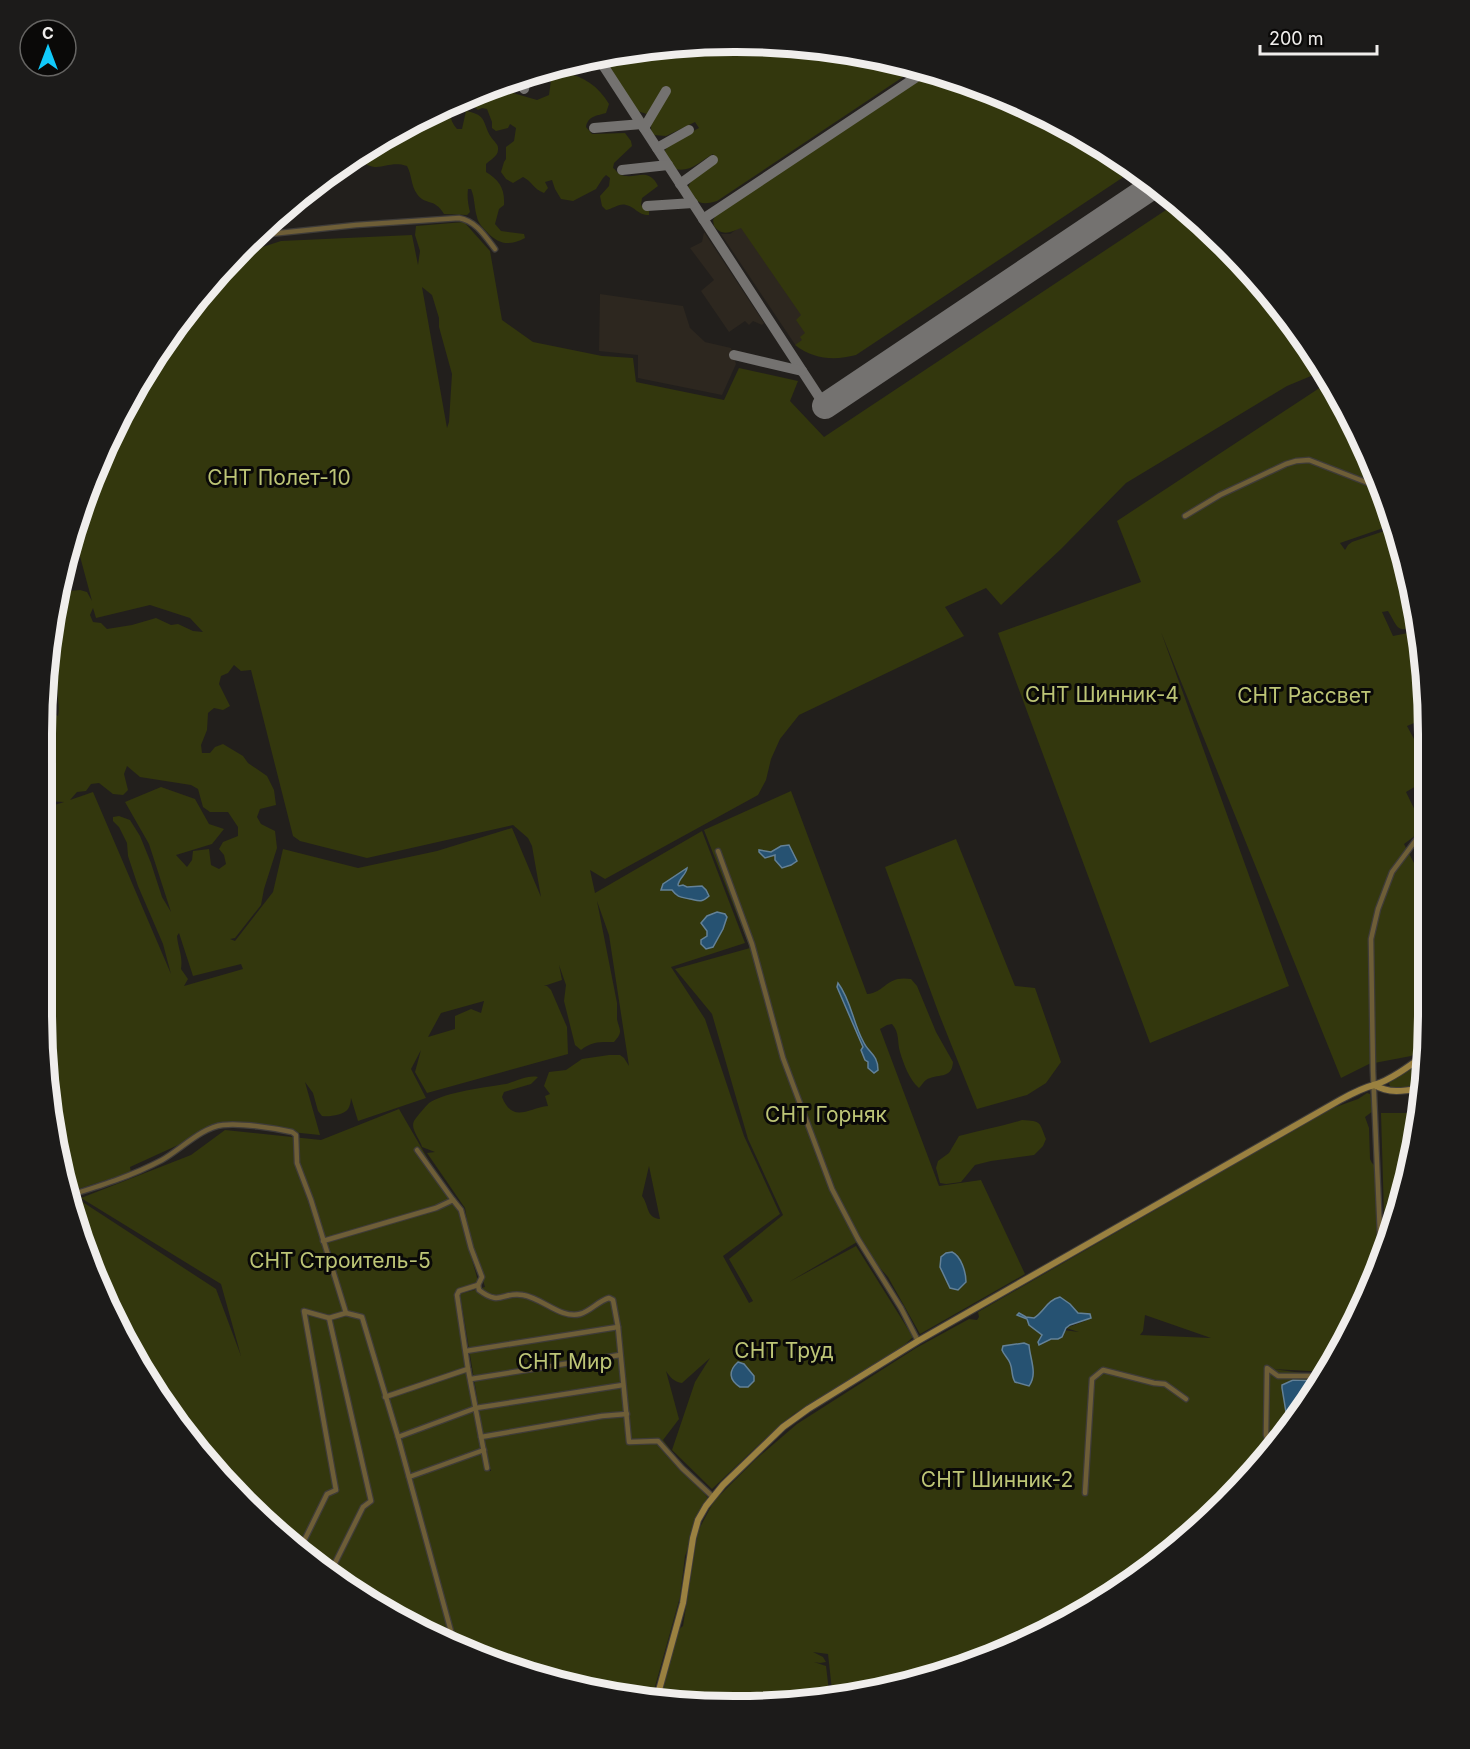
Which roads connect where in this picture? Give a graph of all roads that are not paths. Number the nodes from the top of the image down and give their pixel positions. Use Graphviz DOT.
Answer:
graph roads {
  1 [pos="276,231"];
  2 [pos="495,249"];
  3 [pos="1369,483"];
  4 [pos="1185,516"];
  5 [pos="1418,838"];
  6 [pos="718,851"];
  7 [pos="1416,1062"];
  8 [pos="1374,1085"];
  9 [pos="1413,1089"];
  10 [pos="417,1150"];
  11 [pos="77,1193"];
  12 [pos="453,1200"];
  13 [pos="1381,1233"];
  14 [pos="323,1241"];
  15 [pos="478,1285"];
  16 [pos="346,1313"];
  17 [pos="329,1318"];
  18 [pos="618,1326"];
  19 [pos="918,1341"];
  20 [pos="466,1351"];
  21 [pos="620,1355"];
  22 [pos="468,1369"];
  23 [pos="1313,1376"];
  24 [pos="471,1379"];
  25 [pos="623,1385"];
  26 [pos="385,1397"];
  27 [pos="1186,1400"];
  28 [pos="476,1408"];
  29 [pos="627,1414"];
  30 [pos="398,1437"];
  31 [pos="481,1437"];
  32 [pos="1267,1440"];
  33 [pos="484,1450"];
  34 [pos="487,1468"];
  35 [pos="409,1477"];
  36 [pos="1085,1493"];
  37 [pos="713,1497"];
  38 [pos="304,1542"];
  39 [pos="334,1565"];
  40 [pos="451,1634"];
  41 [pos="658,1692"];
  1 -- 2 [label="street"];
  3 -- 4 [label="street"];
  5 -- 8 [label="street"];
  6 -- 19 [label="street"];
  7 -- 8 [label="street"];
  8 -- 9 [label="street"];
  8 -- 13 [label="street"];
  8 -- 19 [label="street"];
  10 -- 12 [label="street"];
  11 -- 14 [label="street"];
  12 -- 14 [label="street"];
  12 -- 15 [label="street"];
  14 -- 16 [label="street"];
  15 -- 18 [label="street"];
  15 -- 20 [label="street"];
  16 -- 17 [label="street"];
  16 -- 26 [label="street"];
  17 -- 38 [label="street"];
  17 -- 39 [label="street"];
  18 -- 20 [label="street"];
  18 -- 21 [label="street"];
  19 -- 37 [label="street"];
  20 -- 22 [label="street"];
  21 -- 24 [label="street"];
  21 -- 25 [label="street"];
  22 -- 24 [label="street"];
  22 -- 26 [label="street"];
  23 -- 32 [label="street"];
  24 -- 28 [label="street"];
  25 -- 28 [label="street"];
  25 -- 29 [label="street"];
  26 -- 30 [label="street"];
  27 -- 36 [label="street"];
  28 -- 30 [label="street"];
  28 -- 31 [label="street"];
  29 -- 31 [label="street"];
  29 -- 37 [label="street"];
  30 -- 35 [label="street"];
  31 -- 33 [label="street"];
  33 -- 34 [label="street"];
  33 -- 35 [label="street"];
  35 -- 40 [label="street"];
  37 -- 41 [label="street"];
}
